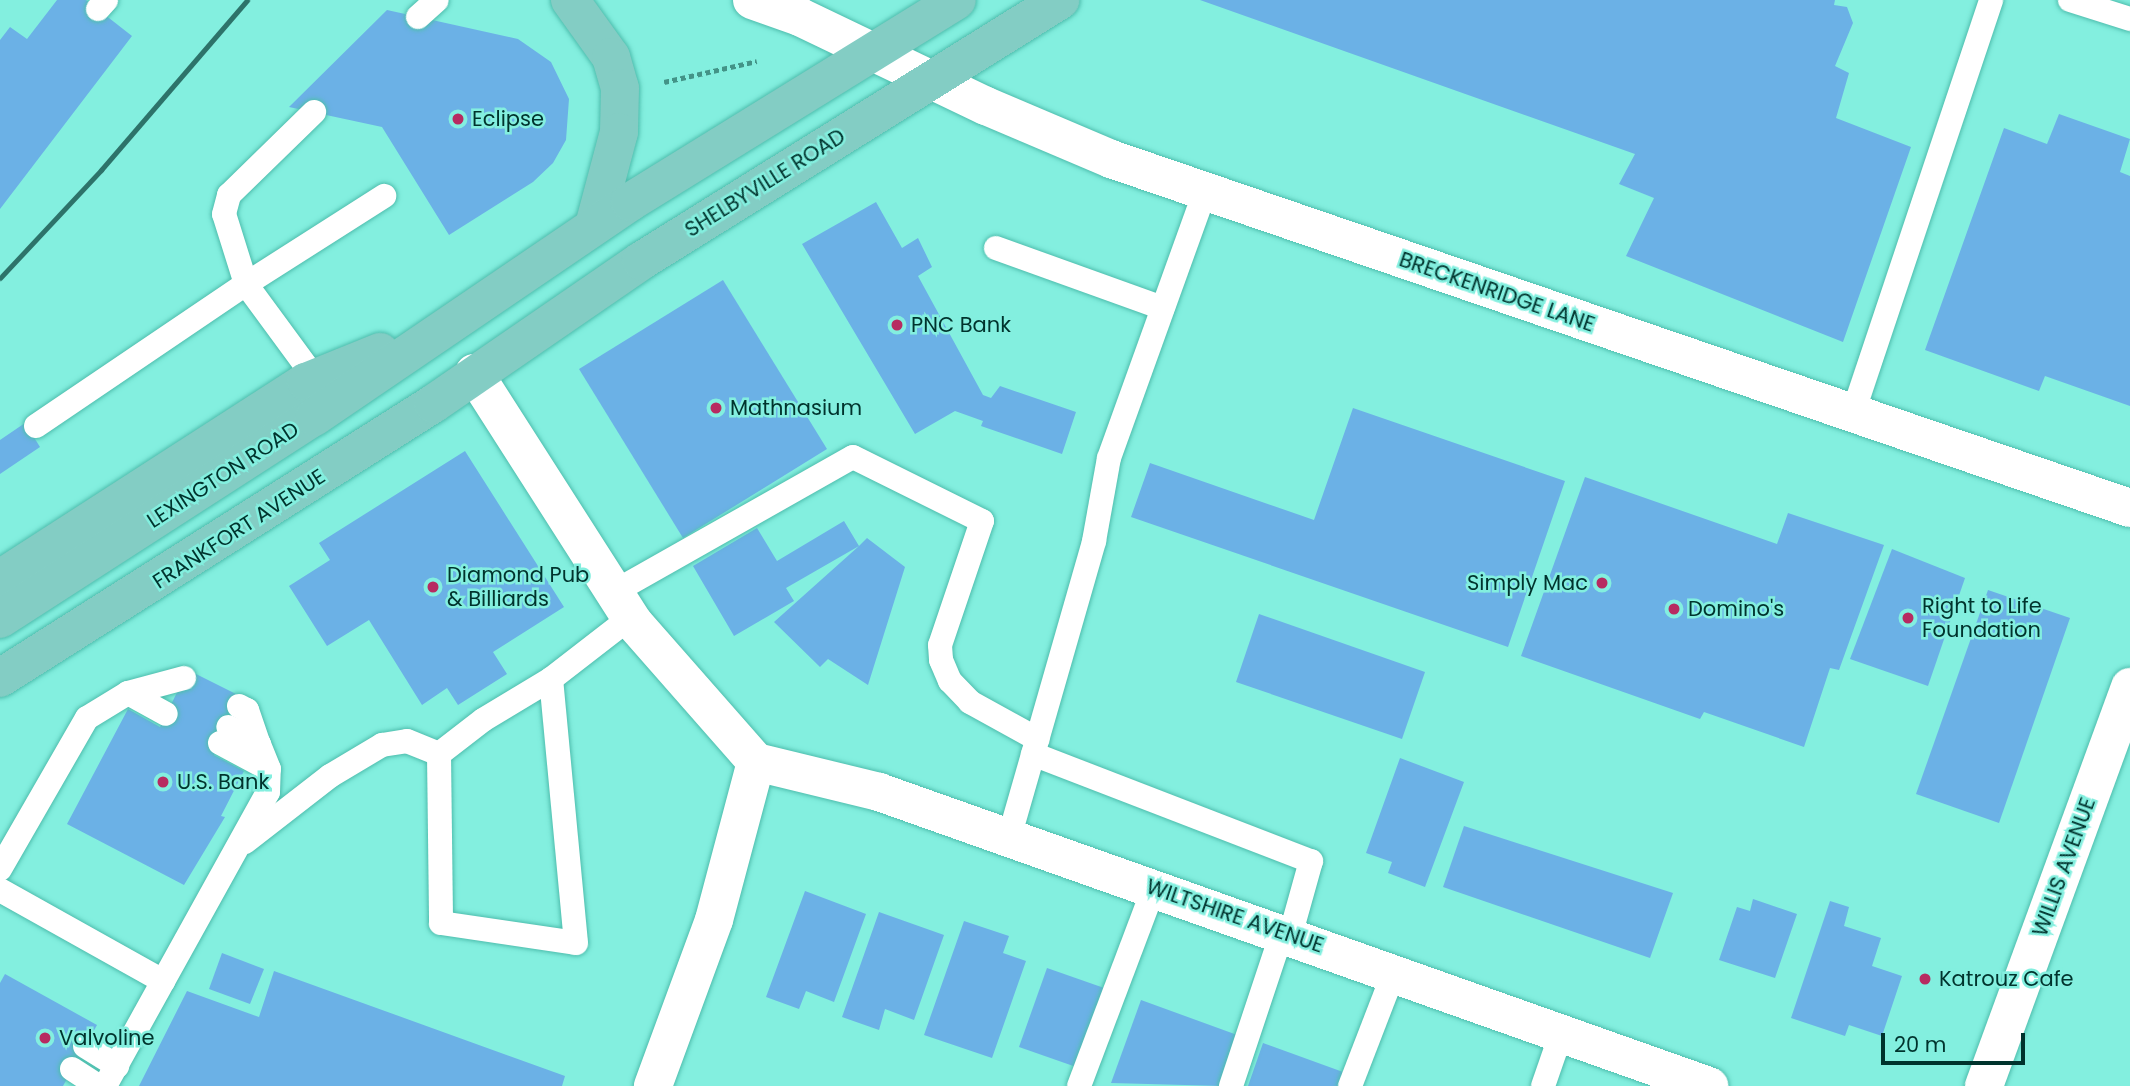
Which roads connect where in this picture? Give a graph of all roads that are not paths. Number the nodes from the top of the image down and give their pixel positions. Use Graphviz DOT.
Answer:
graph roads {
  1 [pos="437,0"];
  2 [pos="570,0"];
  3 [pos="752,0"];
  4 [pos="957,0"];
  5 [pos="1060,0"];
  6 [pos="1991,0"];
  7 [pos="2070,0"];
  8 [pos="2119,11"];
  9 [pos="418,17"];
  10 [pos="874,53"];
  11 [pos="931,80"];
  12 [pos="313,112"];
  13 [pos="1205,191"];
  14 [pos="384,196"];
  15 [pos="594,226"];
  16 [pos="996,248"];
  17 [pos="246,284"];
  18 [pos="1163,308"];
  19 [pos="474,373"];
  20 [pos="325,391"];
  21 [pos="1853,413"];
  22 [pos="36,426"];
  23 [pos="2130,508"];
  24 [pos="0,579"];
  25 [pos="622,605"];
  26 [pos="0,619"];
  27 [pos="0,678"];
  28 [pos="551,679"];
  29 [pos="2130,687"];
  30 [pos="128,693"];
  31 [pos="1035,747"];
  32 [pos="439,754"];
  33 [pos="756,762"];
  34 [pos="269,769"];
  35 [pos="1009,838"];
  36 [pos="236,849"];
  37 [pos="0,869"];
  38 [pos="1154,888"];
  39 [pos="0,890"];
  40 [pos="1286,934"];
  41 [pos="1394,972"];
  42 [pos="163,981"];
  43 [pos="1562,1031"];
  44 [pos="85,1046"];
  45 [pos="72,1069"];
  46 [pos="111,1076"];
  47 [pos="98,1086"];
  48 [pos="653,1086"];
  49 [pos="1079,1086"];
  50 [pos="1231,1086"];
  51 [pos="1350,1086"];
  52 [pos="1543,1086"];
  53 [pos="1709,1086"];
  54 [pos="1984,1086"];
  1 -- 9 [label="lane"];
  2 -- 15 [label="main road"];
  3 -- 10 [label="street, BRECKENRIDGE LANE"];
  4 -- 10 [label="main road"];
  5 -- 11 [label="main road, SHELBYVILLE ROAD"];
  6 -- 21 [label="lane"];
  7 -- 8 [label="lane"];
  10 -- 11 [label="street, BRECKENRIDGE LANE"];
  10 -- 15 [label="main road"];
  11 -- 13 [label="street, BRECKENRIDGE LANE"];
  11 -- 19 [label="main road, SHELBYVILLE ROAD"];
  12 -- 17 [label="lane"];
  13 -- 18 [label="lane"];
  13 -- 21 [label="street, BRECKENRIDGE LANE"];
  14 -- 17 [label="lane"];
  15 -- 20 [label="main road"];
  16 -- 18 [label="lane"];
  17 -- 20 [label="lane"];
  17 -- 22 [label="lane"];
  18 -- 31 [label="lane"];
  19 -- 25 [label="street"];
  19 -- 27 [label="main road, FRANKFORT AVENUE"];
  20 -- 24 [label="main road"];
  20 -- 26 [label="main road, LEXINGTON ROAD"];
  21 -- 23 [label="street, BRECKENRIDGE LANE"];
  25 -- 28 [label="lane"];
  25 -- 31 [label="lane"];
  25 -- 33 [label="street"];
  28 -- 32 [label="lane"];
  28 -- 32 [label="lane"];
  29 -- 54 [label="street, WILLIS AVENUE"];
  30 -- 30 [label="lane"];
  30 -- 37 [label="lane"];
  31 -- 35 [label="lane"];
  31 -- 40 [label="lane"];
  32 -- 36 [label="lane"];
  33 -- 35 [label="street, WILTSHIRE AVENUE"];
  33 -- 48 [label="street"];
  34 -- 34 [label="lane"];
  34 -- 36 [label="lane"];
  35 -- 38 [label="street, WILTSHIRE AVENUE"];
  36 -- 42 [label="lane"];
  38 -- 40 [label="street, WILTSHIRE AVENUE"];
  38 -- 49 [label="lane"];
  39 -- 42 [label="lane"];
  40 -- 41 [label="street, WILTSHIRE AVENUE"];
  40 -- 50 [label="lane"];
  41 -- 43 [label="street, WILTSHIRE AVENUE"];
  41 -- 51 [label="lane"];
  42 -- 46 [label="lane"];
  43 -- 52 [label="lane"];
  43 -- 53 [label="street, WILTSHIRE AVENUE"];
  44 -- 46 [label="lane"];
  45 -- 47 [label="lane"];
}
